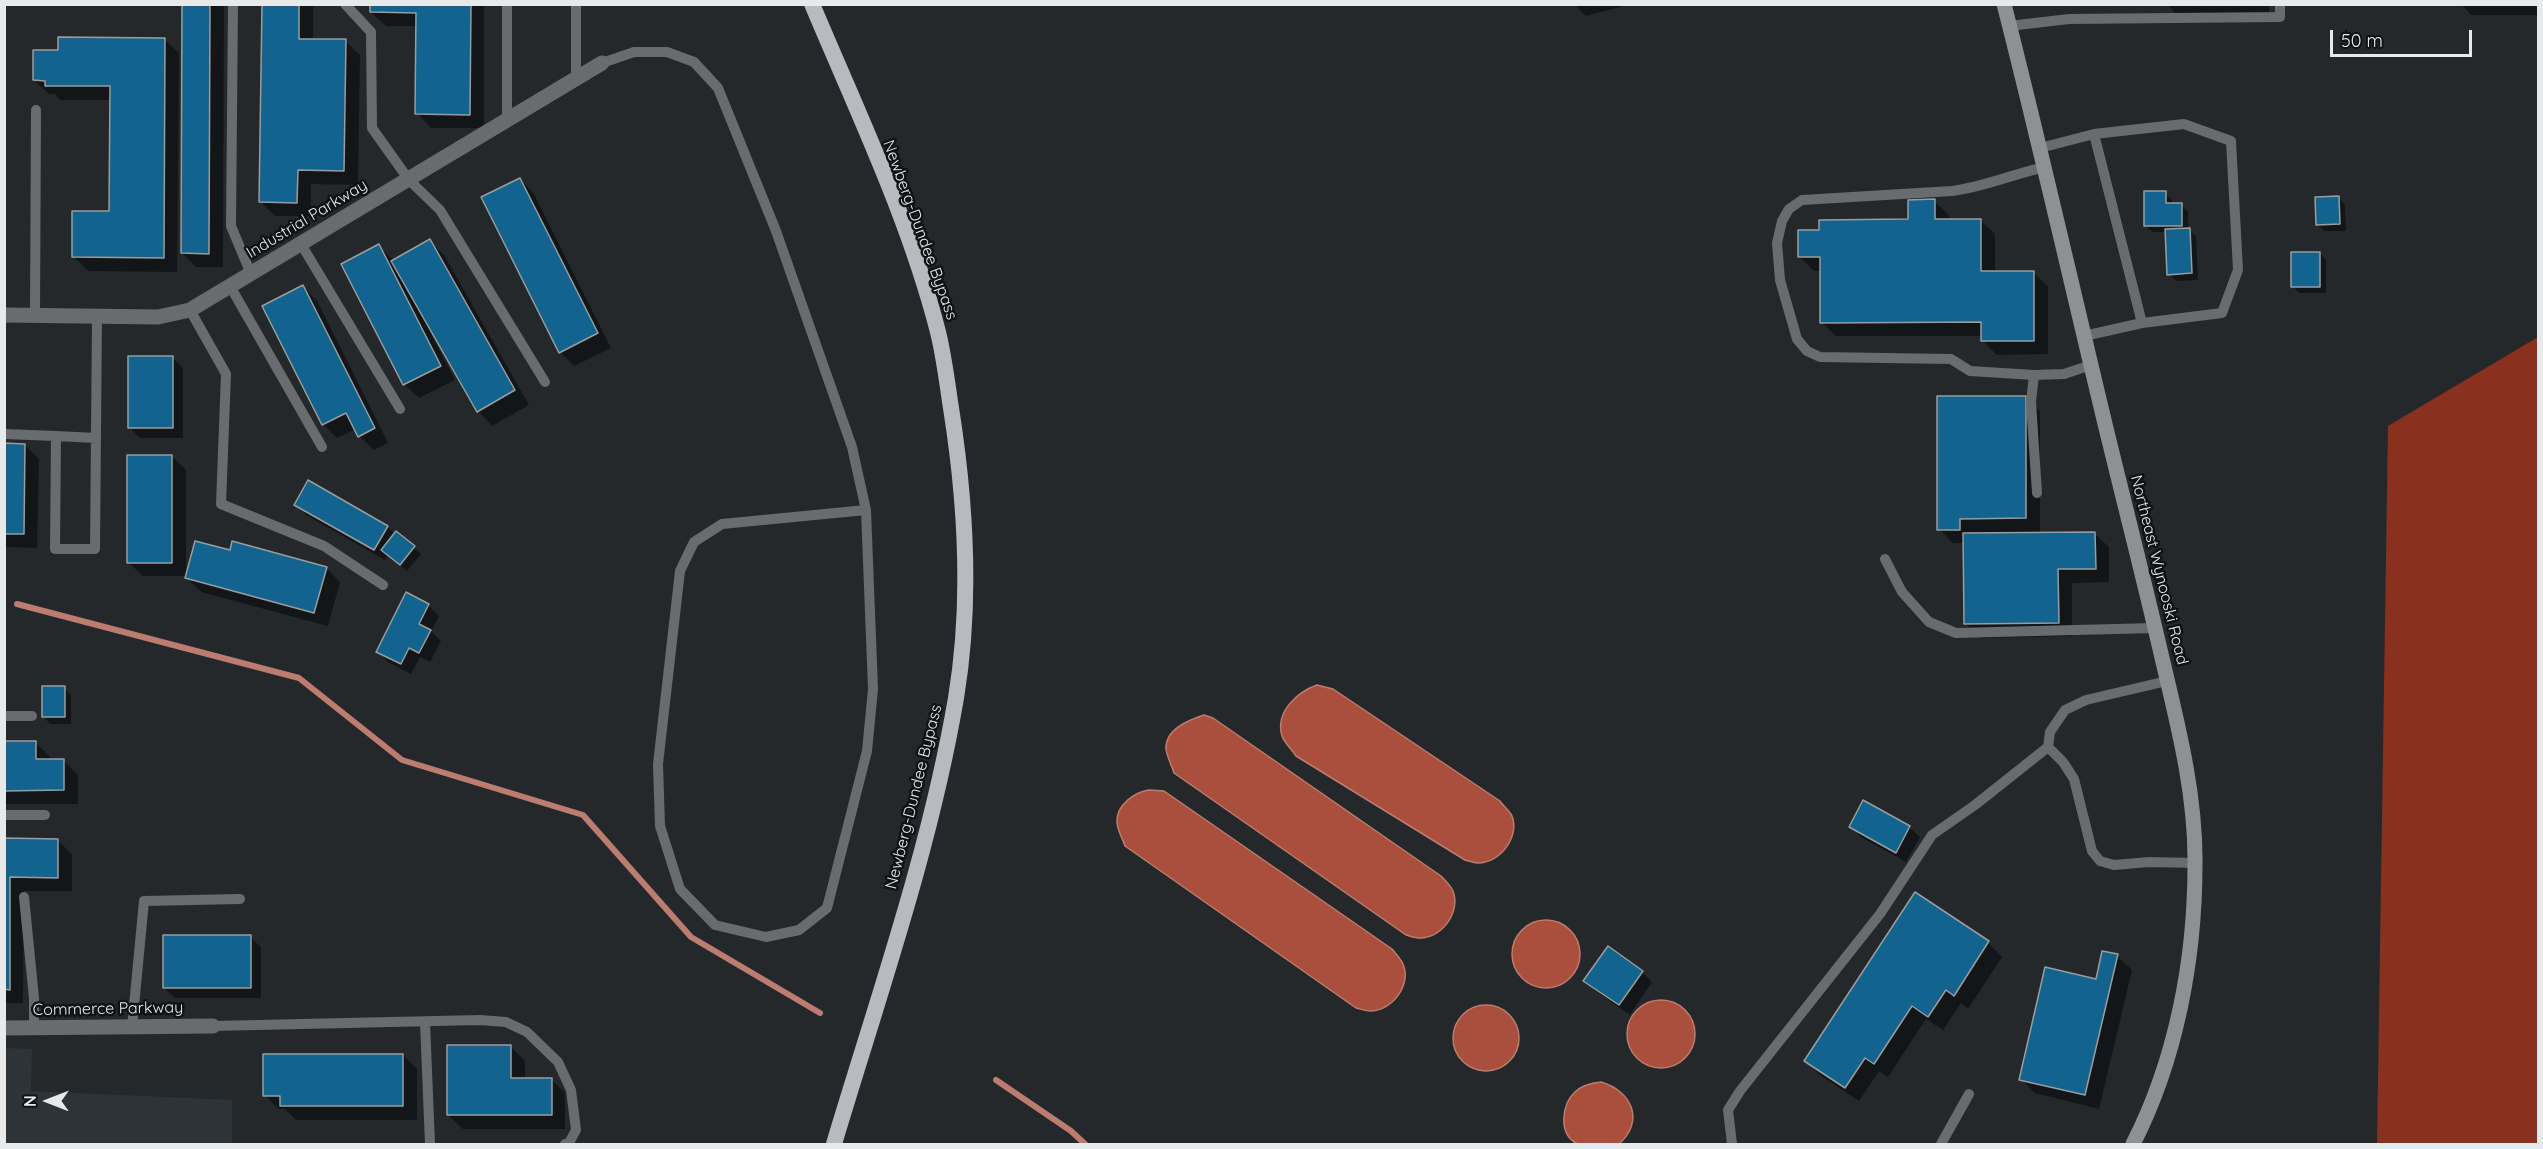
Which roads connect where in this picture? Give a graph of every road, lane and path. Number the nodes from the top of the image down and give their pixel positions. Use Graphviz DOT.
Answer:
graph roads {
  1 [pos="233,4"];
  2 [pos="345,4"];
  3 [pos="507,4"];
  4 [pos="576,4"];
  5 [pos="812,4"];
  6 [pos="2004,4"];
  7 [pos="2280,4"];
  8 [pos="2009,26"];
  9 [pos="602,63"];
  10 [pos="576,79"];
  11 [pos="36,111"];
  12 [pos="507,121"];
  13 [pos="2094,134"];
  14 [pos="2040,148"];
  15 [pos="2045,166"];
  16 [pos="409,180"];
  17 [pos="301,244"];
  18 [pos="251,274"];
  19 [pos="230,286"];
  20 [pos="190,310"];
  21 [pos="4,315"];
  22 [pos="35,316"];
  23 [pos="97,316"];
  24 [pos="2142,323"];
  25 [pos="2084,336"];
  26 [pos="2091,365"];
  27 [pos="2034,375"];
  28 [pos="545,382"];
  29 [pos="400,409"];
  30 [pos="4,434"];
  31 [pos="56,436"];
  32 [pos="96,438"];
  33 [pos="322,447"];
  34 [pos="2037,493"];
  35 [pos="866,510"];
  36 [pos="1885,560"];
  37 [pos="383,585"];
  38 [pos="2155,628"];
  39 [pos="2167,681"];
  40 [pos="4,716"];
  41 [pos="32,716"];
  42 [pos="2048,747"];
  43 [pos="4,815"];
  44 [pos="45,816"];
  45 [pos="2196,863"];
  46 [pos="24,897"];
  47 [pos="240,900"];
  48 [pos="425,1022"];
  49 [pos="213,1026"];
  50 [pos="132,1027"];
  51 [pos="4,1028"];
  52 [pos="34,1028"];
  53 [pos="1969,1094"];
  54 [pos="430,1144"];
  55 [pos="565,1144"];
  56 [pos="834,1144"];
  57 [pos="1732,1144"];
  58 [pos="1941,1144"];
  59 [pos="2133,1144"];
  1 -- 18 [label="lane"];
  2 -- 16 [label="lane"];
  3 -- 12 [label="lane"];
  4 -- 10 [label="lane"];
  5 -- 56 [label="highway, Newberg-Dundee Bypass"];
  6 -- 8 [label="main road, Northeast Wynooski Road"];
  7 -- 8 [label="lane"];
  8 -- 14 [label="main road, Northeast Wynooski Road"];
  9 -- 10 [label="street, Industrial Parkway"];
  9 -- 35 [label="lane"];
  10 -- 12 [label="street, Industrial Parkway"];
  11 -- 22 [label="lane"];
  12 -- 16 [label="street, Industrial Parkway"];
  13 -- 14 [label="lane"];
  13 -- 24 [label="lane"];
  13 -- 24 [label="lane"];
  14 -- 15 [label="main road, Northeast Wynooski Road"];
  15 -- 25 [label="main road, Northeast Wynooski Road"];
  15 -- 27 [label="lane"];
  16 -- 17 [label="street, Industrial Parkway"];
  16 -- 28 [label="lane"];
  17 -- 18 [label="street, Industrial Parkway"];
  17 -- 29 [label="lane"];
  18 -- 19 [label="street, Industrial Parkway"];
  19 -- 20 [label="street, Industrial Parkway"];
  19 -- 33 [label="lane"];
  20 -- 23 [label="street, Industrial Parkway"];
  20 -- 37 [label="lane"];
  21 -- 22 [label="street, Industrial Parkway"];
  22 -- 23 [label="street, Industrial Parkway"];
  23 -- 32 [label="lane"];
  24 -- 25 [label="lane"];
  25 -- 26 [label="main road, Northeast Wynooski Road"];
  26 -- 27 [label="lane"];
  26 -- 38 [label="main road, Northeast Wynooski Road"];
  27 -- 34 [label="lane"];
  30 -- 31 [label="lane"];
  31 -- 32 [label="lane"];
  31 -- 32 [label="lane"];
  35 -- 35 [label="lane"];
  36 -- 38 [label="lane"];
  38 -- 39 [label="main road, Northeast Wynooski Road"];
  39 -- 42 [label="lane"];
  39 -- 45 [label="main road, Northeast Wynooski Road"];
  40 -- 41 [label="lane"];
  42 -- 45 [label="lane"];
  42 -- 57 [label="lane"];
  43 -- 44 [label="lane"];
  45 -- 59 [label="main road, Northeast Wynooski Road"];
  46 -- 52 [label="lane"];
  47 -- 50 [label="lane"];
  48 -- 49 [label="lane"];
  48 -- 54 [label="lane"];
  48 -- 55 [label="lane"];
  49 -- 50 [label="street, Commerce Parkway"];
  50 -- 52 [label="street, Commerce Parkway"];
  51 -- 52 [label="street, Commerce Parkway"];
  53 -- 58 [label="lane"];
}
